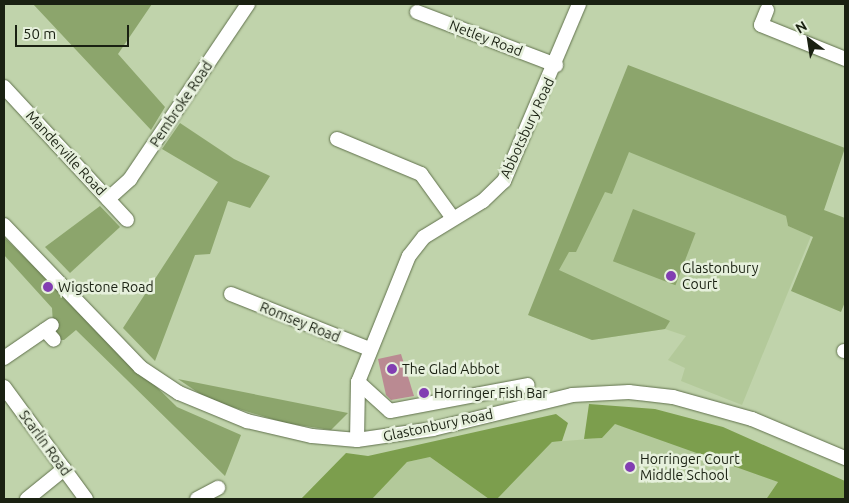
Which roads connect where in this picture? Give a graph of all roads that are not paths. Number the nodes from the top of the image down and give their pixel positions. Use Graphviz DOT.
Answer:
graph roads {
  1 [pos="248,4"];
  2 [pos="579,4"];
  3 [pos="766,10"];
  4 [pos="417,12"];
  5 [pos="845,59"];
  6 [pos="556,65"];
  7 [pos="4,87"];
  8 [pos="337,139"];
  9 [pos="108,199"];
  10 [pos="452,217"];
  11 [pos="127,220"];
  12 [pos="4,225"];
  13 [pos="231,294"];
  14 [pos="54,340"];
  15 [pos="369,349"];
  16 [pos="4,358"];
  17 [pos="358,382"];
  18 [pos="528,385"];
  19 [pos="4,387"];
  20 [pos="357,440"];
  21 [pos="845,458"];
  22 [pos="64,469"];
  23 [pos="218,488"];
  24 [pos="27,499"];
  25 [pos="86,499"];
  26 [pos="198,499"];
  1 -- 9 [label="street, Pembroke Road"];
  2 -- 6 [label="street, Abbotsbury Road"];
  3 -- 5 [label="street"];
  4 -- 6 [label="street, Netley Road"];
  6 -- 10 [label="street, Abbotsbury Road"];
  7 -- 9 [label="street, Manderville Road"];
  8 -- 10 [label="street"];
  9 -- 11 [label="street, Manderville Road"];
  10 -- 15 [label="street, Abbotsbury Road"];
  12 -- 20 [label="street, Glastonbury Road"];
  13 -- 15 [label="street, Romsey Road"];
  14 -- 16 [label="street"];
  15 -- 17 [label="street, Abbotsbury Road"];
  17 -- 18 [label="street"];
  17 -- 20 [label="street, Abbotsbury Road"];
  19 -- 22 [label="street, Scarlin Road"];
  20 -- 21 [label="street, Glastonbury Road"];
  22 -- 24 [label="street"];
  22 -- 25 [label="street, Scarlin Road"];
  23 -- 26 [label="street"];
}
